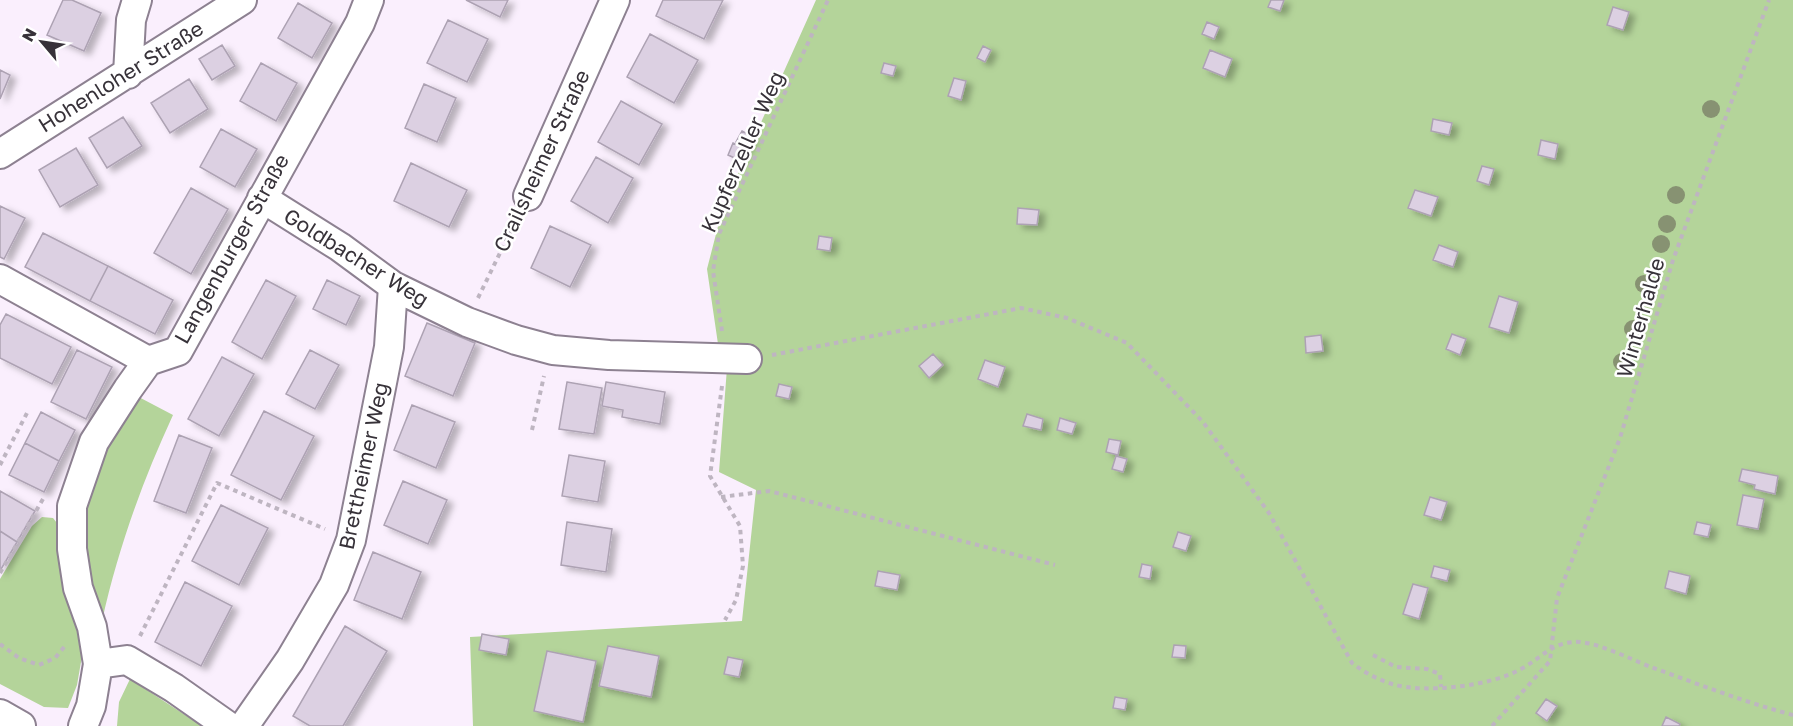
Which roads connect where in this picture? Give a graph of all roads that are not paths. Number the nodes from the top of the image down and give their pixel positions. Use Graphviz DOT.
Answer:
graph roads {
  1 [pos="137,0"];
  2 [pos="242,0"];
  3 [pos="369,0"];
  4 [pos="615,0"];
  5 [pos="128,74"];
  6 [pos="0,154"];
  7 [pos="528,196"];
  8 [pos="262,198"];
  9 [pos="0,279"];
  10 [pos="393,286"];
  11 [pos="737,358"];
  12 [pos="148,361"];
  13 [pos="97,656"];
  14 [pos="0,714"];
  15 [pos="21,726"];
  16 [pos="83,726"];
  17 [pos="228,726"];
  18 [pos="244,726"];
  1 -- 5 [label="street"];
  2 -- 5 [label="street, Hohenloher Straße"];
  3 -- 8 [label="street, Langenburger Straße"];
  4 -- 7 [label="street, Crailsheimer Straße"];
  5 -- 6 [label="street, Hohenloher Straße"];
  8 -- 10 [label="street, Goldbacher Weg"];
  8 -- 12 [label="street, Langenburger Straße"];
  9 -- 12 [label="street"];
  10 -- 11 [label="street, Goldbacher Weg"];
  10 -- 18 [label="street, Brettheimer Weg"];
  12 -- 13 [label="street"];
  13 -- 16 [label="street"];
  13 -- 17 [label="street"];
  14 -- 15 [label="street"];
}
